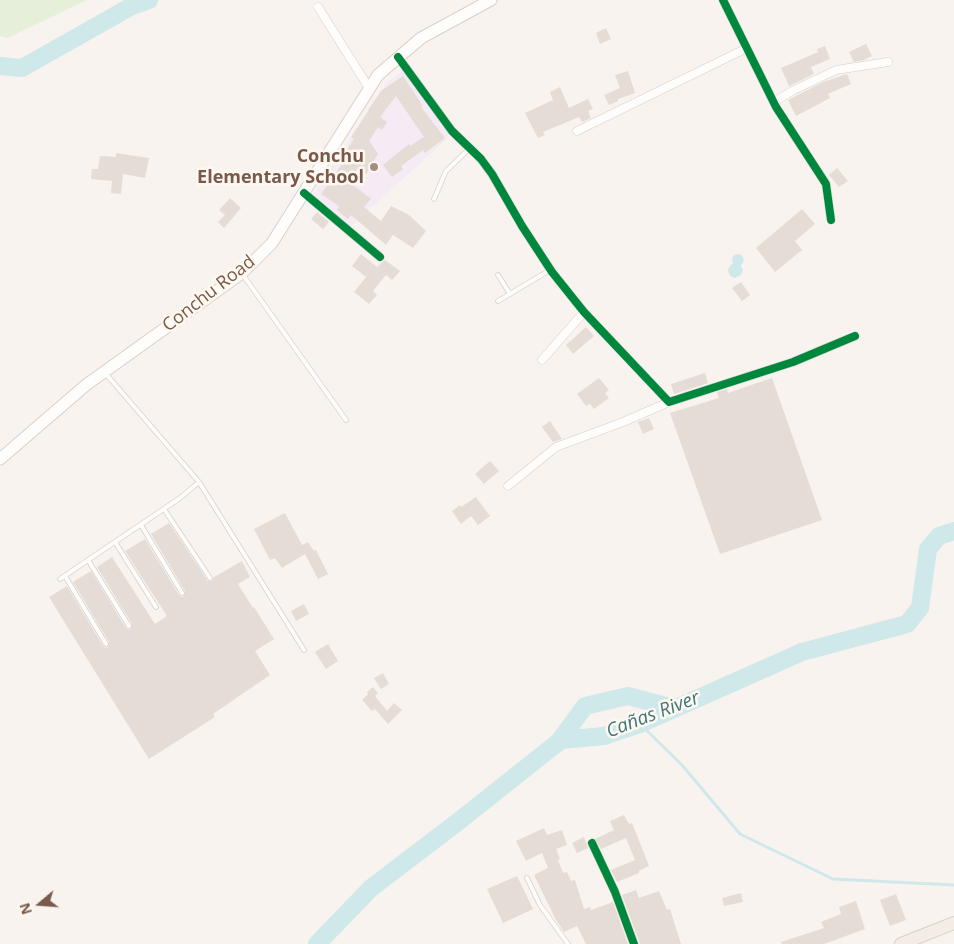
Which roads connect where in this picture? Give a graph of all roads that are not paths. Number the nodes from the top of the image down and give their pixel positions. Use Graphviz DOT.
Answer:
graph roads {
  1 [pos="491,0"];
  2 [pos="723,0"];
  3 [pos="318,7"];
  4 [pos="747,48"];
  5 [pos="398,57"];
  6 [pos="888,62"];
  7 [pos="369,88"];
  8 [pos="774,102"];
  9 [pos="577,131"];
  10 [pos="470,148"];
  11 [pos="304,193"];
  12 [pos="434,198"];
  13 [pos="831,220"];
  14 [pos="380,258"];
  15 [pos="550,270"];
  16 [pos="242,273"];
  17 [pos="498,275"];
  18 [pos="510,294"];
  19 [pos="498,301"];
  20 [pos="584,312"];
  21 [pos="855,336"];
  22 [pos="542,360"];
  23 [pos="104,372"];
  24 [pos="668,402"];
  25 [pos="346,420"];
  26 [pos="0,460"];
  27 [pos="199,482"];
  28 [pos="508,486"];
  29 [pos="164,509"];
  30 [pos="141,525"];
  31 [pos="115,542"];
  32 [pos="88,560"];
  33 [pos="65,576"];
  34 [pos="210,578"];
  35 [pos="60,579"];
  36 [pos="182,593"];
  37 [pos="156,607"];
  38 [pos="129,626"];
  39 [pos="106,644"];
  40 [pos="304,650"];
  41 [pos="592,843"];
  42 [pos="527,878"];
  43 [pos="954,923"];
  44 [pos="568,944"];
  45 [pos="634,944"];
  46 [pos="901,944"];
  1 -- 5 [label="main road, Conchu Road"];
  2 -- 4 [label="street"];
  3 -- 7 [label="street"];
  4 -- 8 [label="street"];
  4 -- 9 [label="street"];
  5 -- 7 [label="main road, Conchu Road"];
  5 -- 10 [label="street"];
  6 -- 8 [label="street"];
  7 -- 11 [label="main road, Conchu Road"];
  8 -- 13 [label="street"];
  10 -- 12 [label="lane"];
  10 -- 15 [label="street"];
  11 -- 14 [label="street"];
  11 -- 16 [label="main road, Conchu Road"];
  15 -- 18 [label="lane"];
  15 -- 20 [label="street"];
  16 -- 23 [label="main road, Conchu Road"];
  16 -- 25 [label="lane"];
  17 -- 18 [label="lane"];
  18 -- 19 [label="lane"];
  20 -- 22 [label="street"];
  20 -- 24 [label="street"];
  21 -- 24 [label="street"];
  23 -- 26 [label="main road, Conchu Road"];
  23 -- 27 [label="lane"];
  24 -- 28 [label="street"];
  27 -- 29 [label="lane"];
  27 -- 40 [label="lane"];
  29 -- 30 [label="lane"];
  29 -- 34 [label="lane"];
  30 -- 31 [label="lane"];
  30 -- 36 [label="lane"];
  31 -- 32 [label="lane"];
  31 -- 37 [label="lane"];
  32 -- 33 [label="lane"];
  32 -- 38 [label="lane"];
  33 -- 35 [label="lane"];
  33 -- 39 [label="lane"];
  41 -- 45 [label="street"];
  42 -- 44 [label="lane"];
  43 -- 46 [label="main road"];
}
